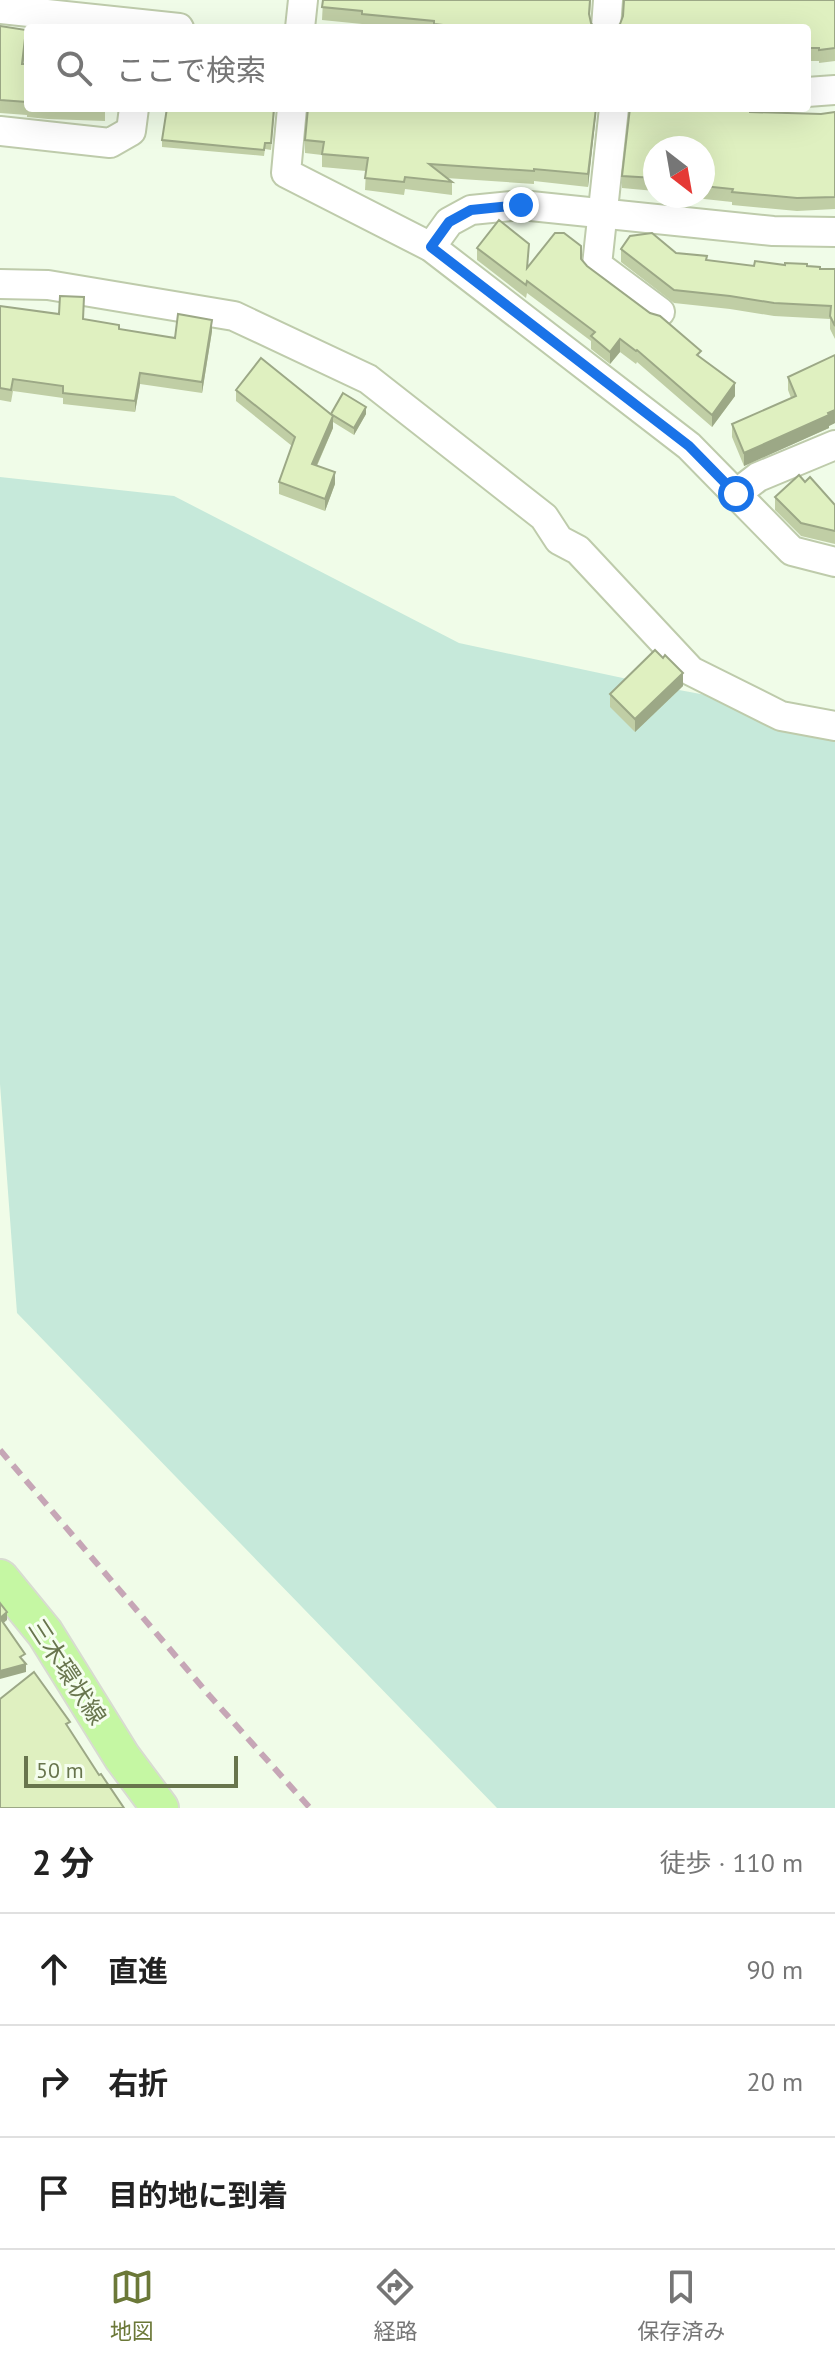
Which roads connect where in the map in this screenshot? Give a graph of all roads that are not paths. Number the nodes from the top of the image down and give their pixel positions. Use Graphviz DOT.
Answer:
graph roads {
  1 [pos="303,0"];
  2 [pos="608,0"];
  3 [pos="0,9"];
  4 [pos="146,17"];
  5 [pos="167,24"];
  6 [pos="300,24"];
  7 [pos="606,24"];
  8 [pos="835,90"];
  9 [pos="811,92"];
  10 [pos="133,112"];
  11 [pos="292,112"];
  12 [pos="614,112"];
  13 [pos="0,131"];
  14 [pos="604,213"];
  15 [pos="835,232"];
  16 [pos="431,247"];
  17 [pos="0,284"];
  18 [pos="660,312"];
  19 [pos="835,445"];
  20 [pos="736,494"];
  21 [pos="835,562"];
  22 [pos="835,726"];
  23 [pos="0,1578"];
  24 [pos="160,1808"];
  1 -- 6 [label="street"];
  2 -- 7 [label="street"];
  3 -- 4 [label="street"];
  4 -- 5 [label="street"];
  8 -- 9 [label="street"];
  10 -- 13 [label="street"];
  11 -- 16 [label="street"];
  12 -- 14 [label="street"];
  14 -- 15 [label="street"];
  14 -- 16 [label="street"];
  14 -- 18 [label="street"];
  16 -- 20 [label="street"];
  17 -- 22 [label="street"];
  19 -- 20 [label="street"];
  20 -- 21 [label="street"];
  23 -- 24 [label="main road, 三木環状線"];
}
